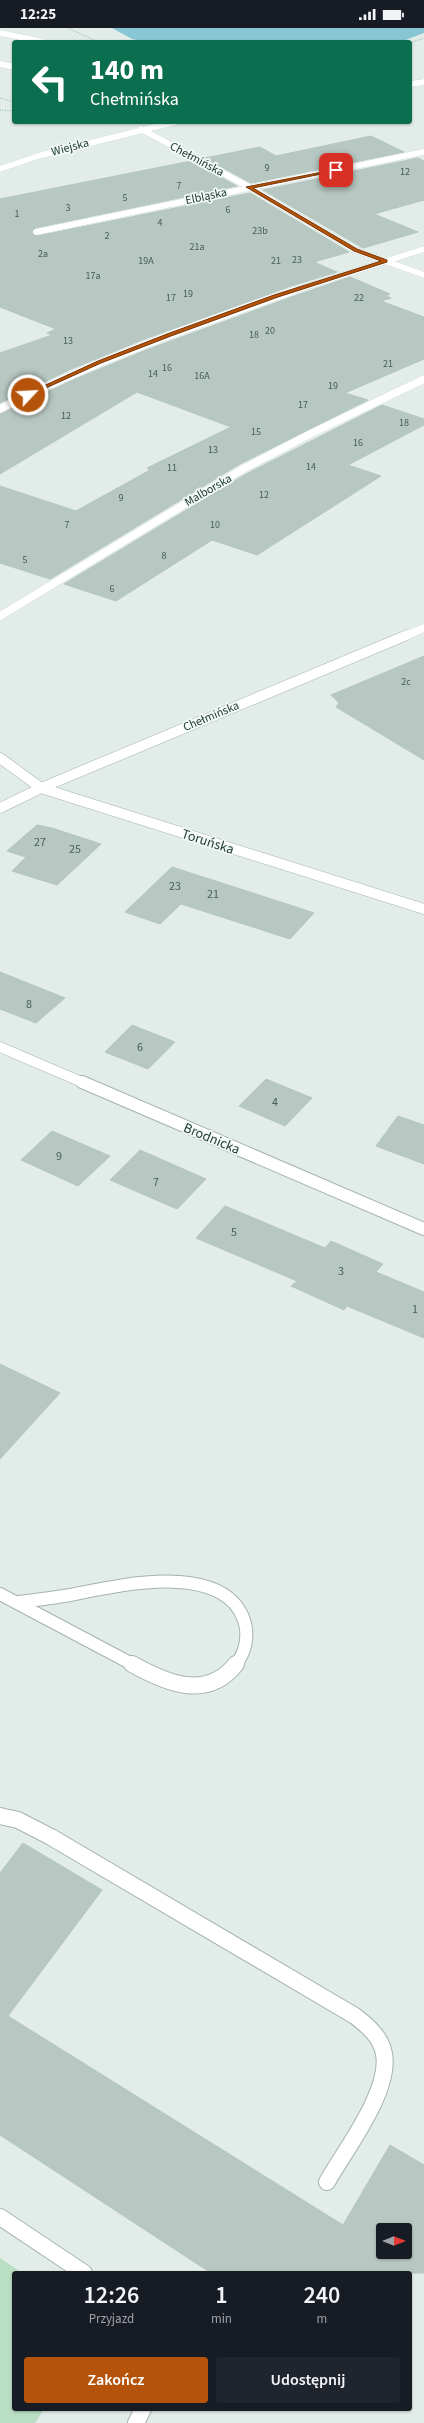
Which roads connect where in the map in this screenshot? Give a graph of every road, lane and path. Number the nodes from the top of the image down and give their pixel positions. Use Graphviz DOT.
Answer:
graph roads {
  1 [pos="68,28"];
  2 [pos="0,33"];
  3 [pos="424,38"];
  4 [pos="34,40"];
  5 [pos="94,40"];
  6 [pos="412,42"];
  7 [pos="0,64"];
  8 [pos="12,67"];
  9 [pos="424,82"];
  10 [pos="412,84"];
  11 [pos="0,98"];
  12 [pos="12,101"];
  13 [pos="0,110"];
  14 [pos="12,112"];
  15 [pos="165,124"];
  16 [pos="141,129"];
  17 [pos="424,152"];
  18 [pos="0,169"];
  19 [pos="249,187"];
  20 [pos="36,232"];
  21 [pos="424,249"];
  22 [pos="386,261"];
  23 [pos="424,275"];
  24 [pos="424,379"];
  25 [pos="0,409"];
  26 [pos="0,616"];
  27 [pos="424,628"];
  28 [pos="0,758"];
  29 [pos="41,788"];
  30 [pos="0,808"];
  31 [pos="424,909"];
  32 [pos="0,1047"];
  33 [pos="424,1229"];
  34 [pos="0,1594"];
  35 [pos="19,1602"];
  36 [pos="0,1816"];
  37 [pos="327,2182"];
  38 [pos="0,2217"];
  39 [pos="81,2271"];
  40 [pos="142,2411"];
  41 [pos="136,2423"];
  1 -- 5 [label="path"];
  2 -- 4 [label="street"];
  3 -- 6 [label="path"];
  7 -- 8 [label="street"];
  9 -- 10 [label="street"];
  11 -- 12 [label="path"];
  13 -- 14 [label="path"];
  15 -- 16 [label="street, Wiejska"];
  16 -- 18 [label="street, Wiejska"];
  16 -- 19 [label="street, Chełmińska"];
  17 -- 19 [label="street, Elbląska"];
  19 -- 20 [label="street, Elbląska"];
  19 -- 22 [label="street, Chełmińska"];
  21 -- 22 [label="street"];
  22 -- 23 [label="street, Chełmińska"];
  22 -- 25 [label="street"];
  24 -- 26 [label="street, Malborska"];
  27 -- 29 [label="street, Chełmińska"];
  28 -- 29 [label="street, Toruńska"];
  29 -- 30 [label="street, Chełmińska"];
  29 -- 31 [label="street, Toruńska"];
  32 -- 33 [label="street, Brodnicka"];
  34 -- 35 [label="street"];
  35 -- 35 [label="street"];
  36 -- 37 [label="street"];
  38 -- 39 [label="street"];
  40 -- 41 [label="street"];
}
